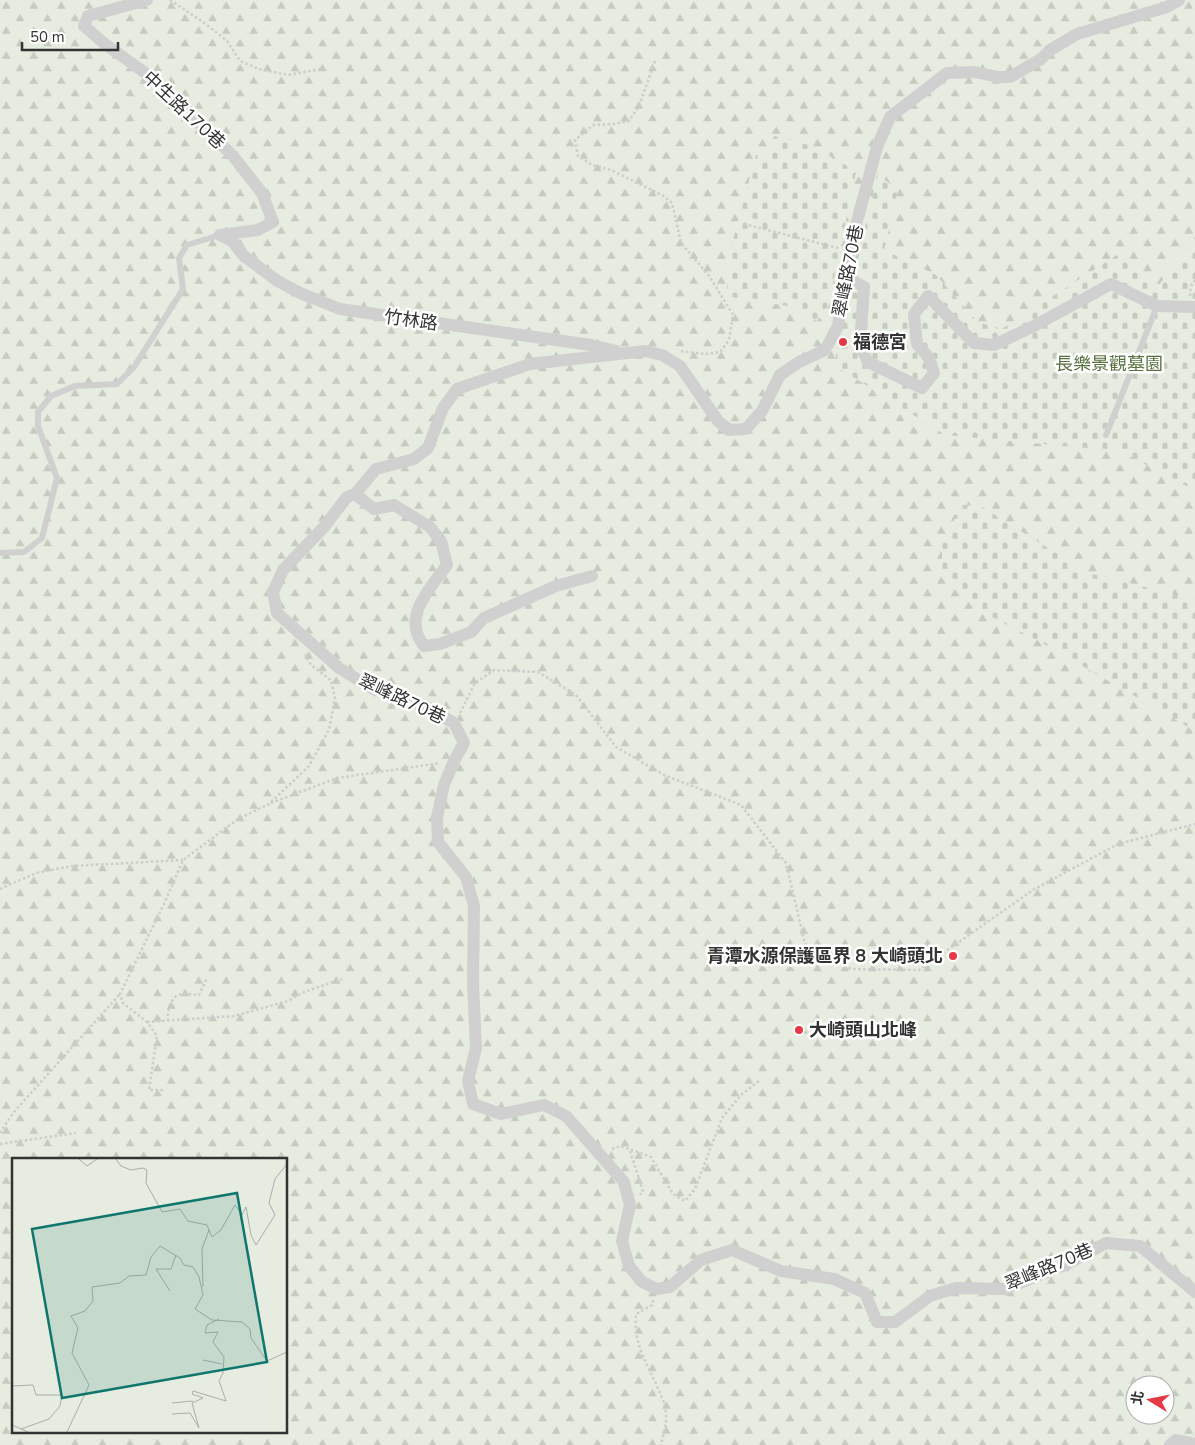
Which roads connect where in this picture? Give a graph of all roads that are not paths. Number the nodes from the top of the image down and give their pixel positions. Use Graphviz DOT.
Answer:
graph roads {
  1 [pos="147,0"];
  2 [pos="1178,0"];
  3 [pos="220,235"];
  4 [pos="844,276"];
  5 [pos="1157,306"];
  6 [pos="1195,308"];
  7 [pos="623,353"];
  8 [pos="1106,435"];
  9 [pos="354,494"];
  10 [pos="0,553"];
  11 [pos="592,576"];
  12 [pos="1195,1292"];
  13 [pos="1195,1444"];
  14 [pos="1170,1445"];
  1 -- 3 [label="street, 中生路170巷"];
  2 -- 4 [label="street, 翠峰路70巷"];
  3 -- 7 [label="street, 竹林路"];
  3 -- 10 [label="lane"];
  4 -- 5 [label="street"];
  4 -- 7 [label="street, 翠峰路70巷"];
  5 -- 6 [label="street"];
  5 -- 8 [label="lane"];
  7 -- 9 [label="street, 翠峰路70巷"];
  9 -- 11 [label="street"];
  9 -- 12 [label="street, 翠峰路70巷"];
  13 -- 14 [label="street"];
}
